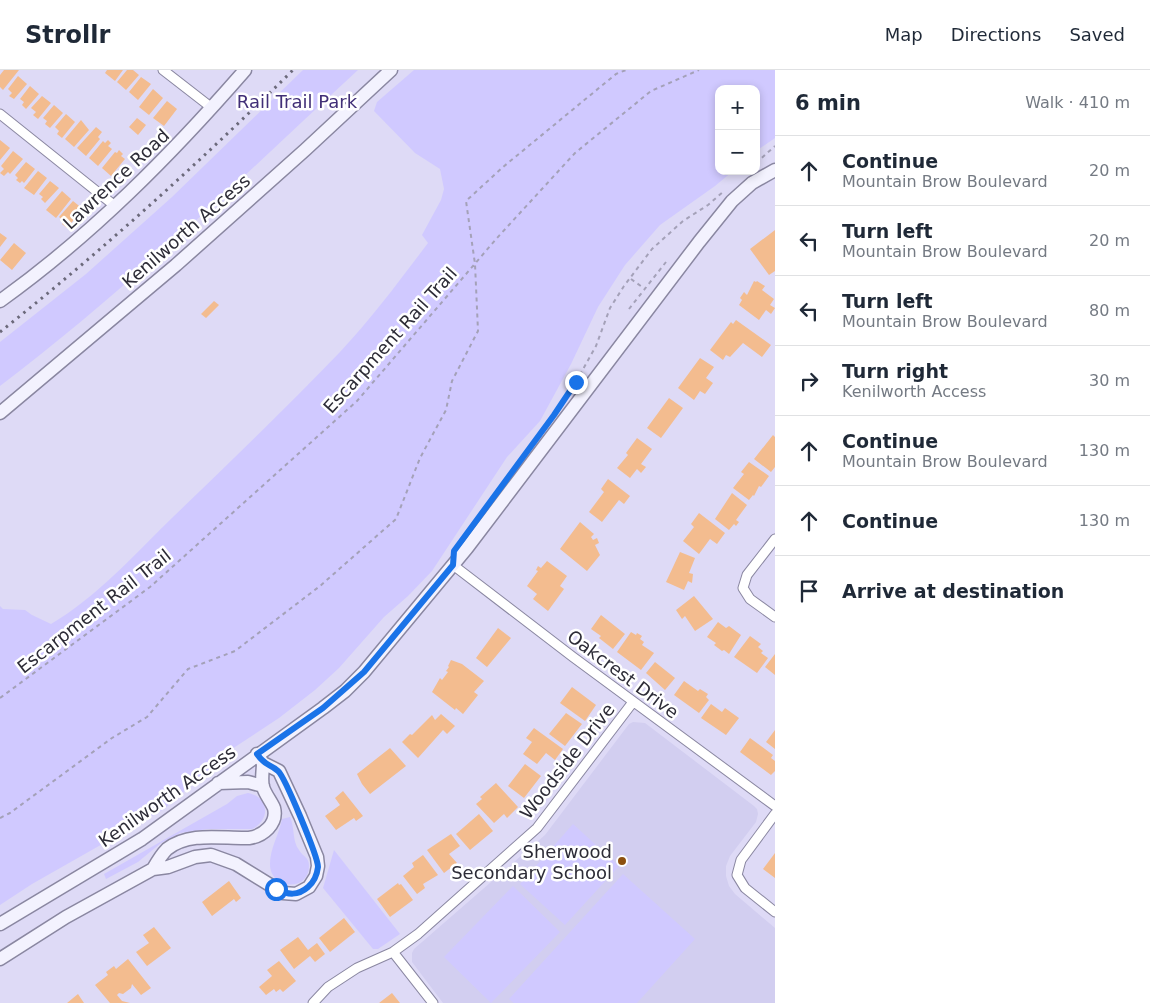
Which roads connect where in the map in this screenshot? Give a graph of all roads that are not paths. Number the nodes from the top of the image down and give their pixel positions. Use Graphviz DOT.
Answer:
graph roads {
  1 [pos="163,70"];
  2 [pos="245,70"];
  3 [pos="391,70"];
  4 [pos="212,108"];
  5 [pos="0,114"];
  6 [pos="775,170"];
  7 [pos="115,206"];
  8 [pos="2,296"];
  9 [pos="0,412"];
  10 [pos="775,539"];
  11 [pos="453,565"];
  12 [pos="775,617"];
  13 [pos="633,702"];
  14 [pos="260,759"];
  15 [pos="218,783"];
  16 [pos="263,786"];
  17 [pos="775,806"];
  18 [pos="775,814"];
  19 [pos="153,868"];
  20 [pos="775,912"];
  21 [pos="0,924"];
  22 [pos="393,952"];
  23 [pos="0,959"];
  24 [pos="313,1003"];
  25 [pos="432,1003"];
  1 -- 4 [label="street"];
  2 -- 4 [label="main road, Lawrence Road"];
  3 -- 9 [label="main road, Kenilworth Access"];
  4 -- 7 [label="main road, Lawrence Road"];
  5 -- 7 [label="street"];
  6 -- 11 [label="main road, Kenilworth Access"];
  7 -- 8 [label="main road, Lawrence Road"];
  10 -- 12 [label="street"];
  11 -- 13 [label="street, Oakcrest Drive"];
  11 -- 14 [label="main road, Kenilworth Access"];
  13 -- 17 [label="street, Oakcrest Drive"];
  13 -- 22 [label="street, Woodside Drive"];
  14 -- 15 [label="main road, Kenilworth Access"];
  14 -- 16 [label="main road"];
  14 -- 19 [label="main road"];
  15 -- 16 [label="main road"];
  15 -- 21 [label="main road, Kenilworth Access"];
  16 -- 19 [label="main road"];
  18 -- 20 [label="street"];
  19 -- 23 [label="main road"];
  22 -- 24 [label="street, Woodside Drive"];
  22 -- 25 [label="street"];
}
